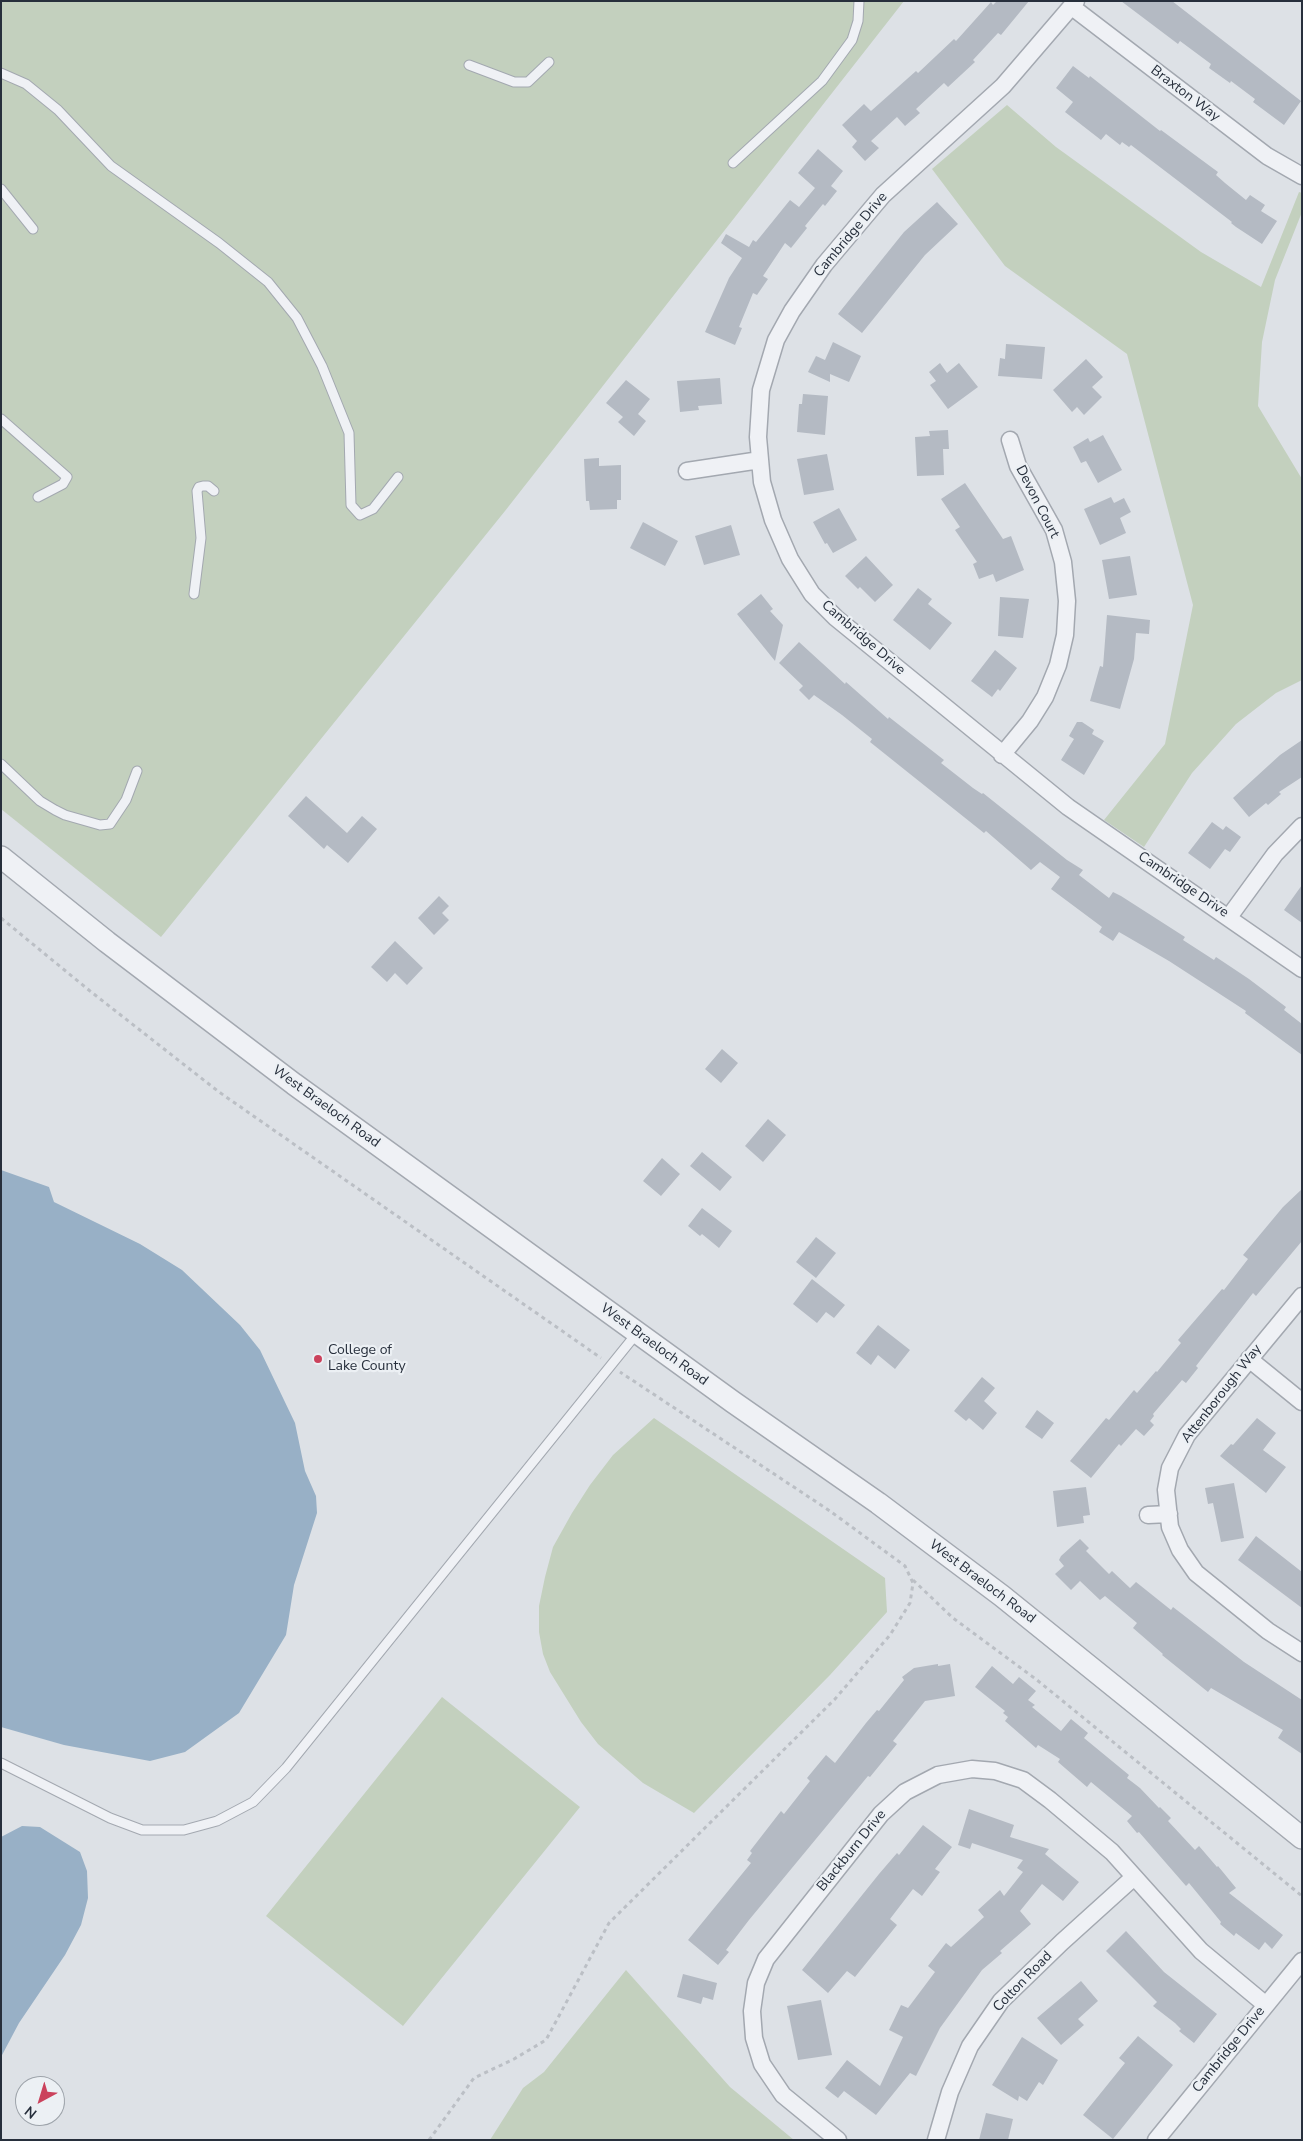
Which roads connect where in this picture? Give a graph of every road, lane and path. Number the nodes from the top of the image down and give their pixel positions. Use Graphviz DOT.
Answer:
graph roads {
  1 [pos="859,1"];
  2 [pos="1074,4"];
  3 [pos="549,62"];
  4 [pos="469,65"];
  5 [pos="1,73"];
  6 [pos="733,163"];
  7 [pos="1302,176"];
  8 [pos="1,189"];
  9 [pos="33,229"];
  10 [pos="1,420"];
  11 [pos="1010,440"];
  12 [pos="760,460"];
  13 [pos="687,471"];
  14 [pos="398,477"];
  15 [pos="214,491"];
  16 [pos="38,497"];
  17 [pos="194,594"];
  18 [pos="1002,755"];
  19 [pos="1,764"];
  20 [pos="137,771"];
  21 [pos="1302,826"];
  22 [pos="1,857"];
  23 [pos="1229,917"];
  24 [pos="1,918"];
  25 [pos="1302,969"];
  26 [pos="1302,1296"];
  27 [pos="638,1333"];
  28 [pos="1249,1360"];
  29 [pos="611,1365"];
  30 [pos="1302,1402"];
  31 [pos="1168,1514"];
  32 [pos="1148,1515"];
  33 [pos="910,1578"];
  34 [pos="1302,1653"];
  35 [pos="1,1763"];
  36 [pos="1302,1838"];
  37 [pos="1134,1877"];
  38 [pos="1302,1896"];
  39 [pos="1302,1962"];
  40 [pos="1266,2005"];
  41 [pos="429,2140"];
  42 [pos="838,2140"];
  43 [pos="936,2140"];
  44 [pos="1156,2140"];
  1 -- 6 [label="lane"];
  2 -- 7 [label="street, Braxton Way"];
  2 -- 12 [label="street, Cambridge Drive"];
  3 -- 4 [label="lane"];
  5 -- 14 [label="lane"];
  8 -- 9 [label="lane"];
  10 -- 16 [label="lane"];
  11 -- 18 [label="street, Devon Court"];
  12 -- 13 [label="street"];
  12 -- 18 [label="street, Cambridge Drive"];
  15 -- 17 [label="lane"];
  18 -- 23 [label="street, Cambridge Drive"];
  19 -- 20 [label="lane"];
  21 -- 23 [label="street"];
  22 -- 27 [label="street, West Braeloch Road"];
  23 -- 25 [label="street, Cambridge Drive"];
  24 -- 29 [label="path"];
  26 -- 28 [label="street, Attenborough Way"];
  27 -- 29 [label="lane"];
  27 -- 36 [label="street, West Braeloch Road"];
  28 -- 30 [label="street"];
  28 -- 31 [label="street, Attenborough Way"];
  29 -- 33 [label="path"];
  29 -- 35 [label="lane"];
  31 -- 32 [label="street"];
  31 -- 34 [label="street, Attenborough Way"];
  33 -- 38 [label="path"];
  33 -- 41 [label="path"];
  37 -- 40 [label="street, Blackburn Drive"];
  37 -- 42 [label="street, Blackburn Drive"];
  37 -- 43 [label="street, Colton Road"];
  39 -- 40 [label="street, Cambridge Drive"];
  40 -- 44 [label="street, Cambridge Drive"];
}
